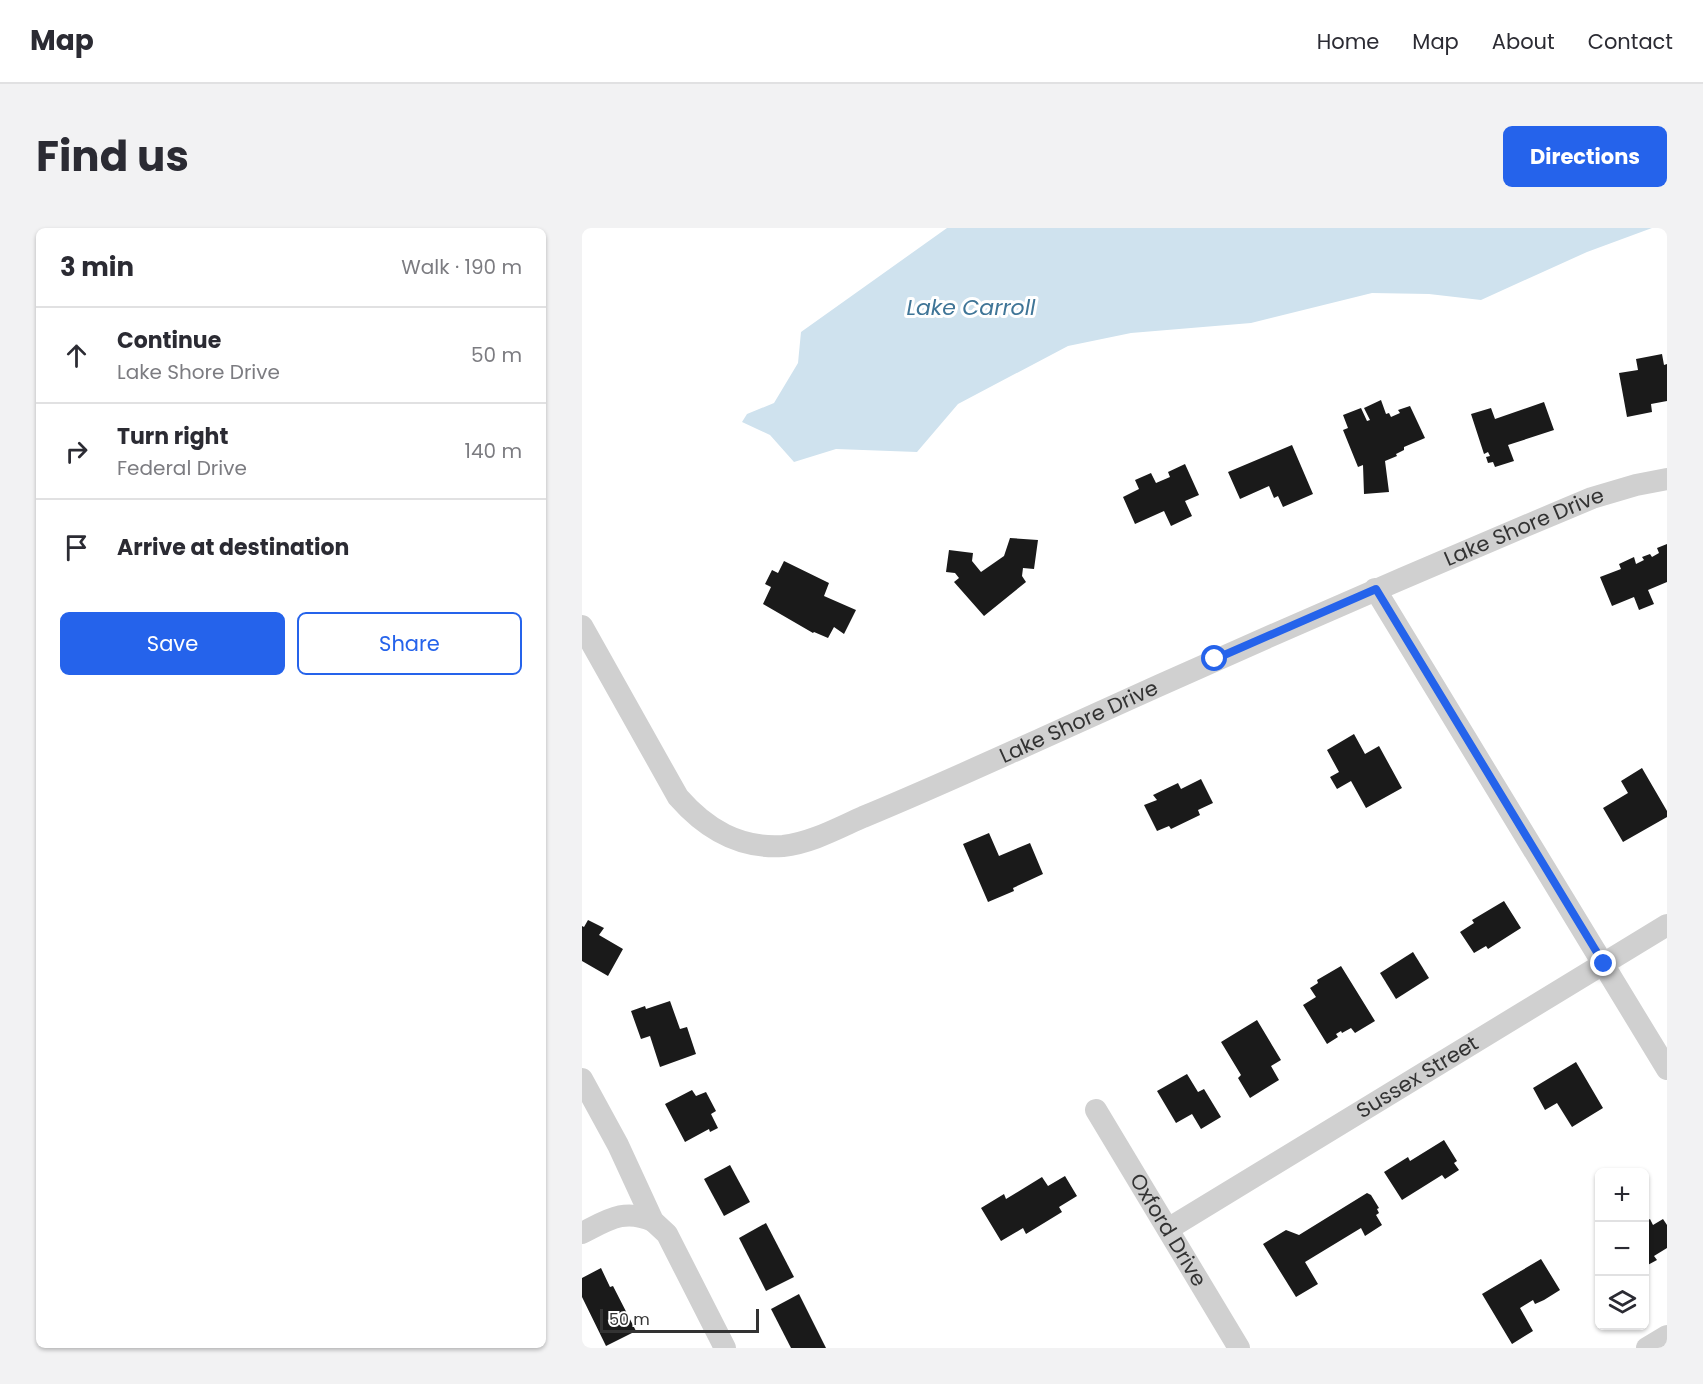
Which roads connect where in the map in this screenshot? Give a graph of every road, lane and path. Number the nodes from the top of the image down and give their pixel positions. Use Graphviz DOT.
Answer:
graph roads {
  1 [pos="1667,479"];
  2 [pos="1376,589"];
  3 [pos="582,626"];
  4 [pos="1667,925"];
  5 [pos="1604,964"];
  6 [pos="1667,1069"];
  7 [pos="582,1079"];
  8 [pos="1096,1110"];
  9 [pos="653,1221"];
  10 [pos="1168,1229"];
  11 [pos="582,1233"];
  12 [pos="1667,1336"];
  13 [pos="725,1348"];
  14 [pos="1239,1348"];
  15 [pos="1647,1348"];
  1 -- 2 [label="street, Lake Shore Drive"];
  2 -- 3 [label="street, Lake Shore Drive"];
  2 -- 5 [label="street"];
  4 -- 5 [label="street, Sussex Street"];
  5 -- 6 [label="street"];
  5 -- 10 [label="street, Sussex Street"];
  7 -- 9 [label="street"];
  8 -- 10 [label="street, Oxford Drive"];
  9 -- 11 [label="street"];
  9 -- 13 [label="street"];
  10 -- 14 [label="street, Oxford Drive"];
  12 -- 15 [label="street"];
}
